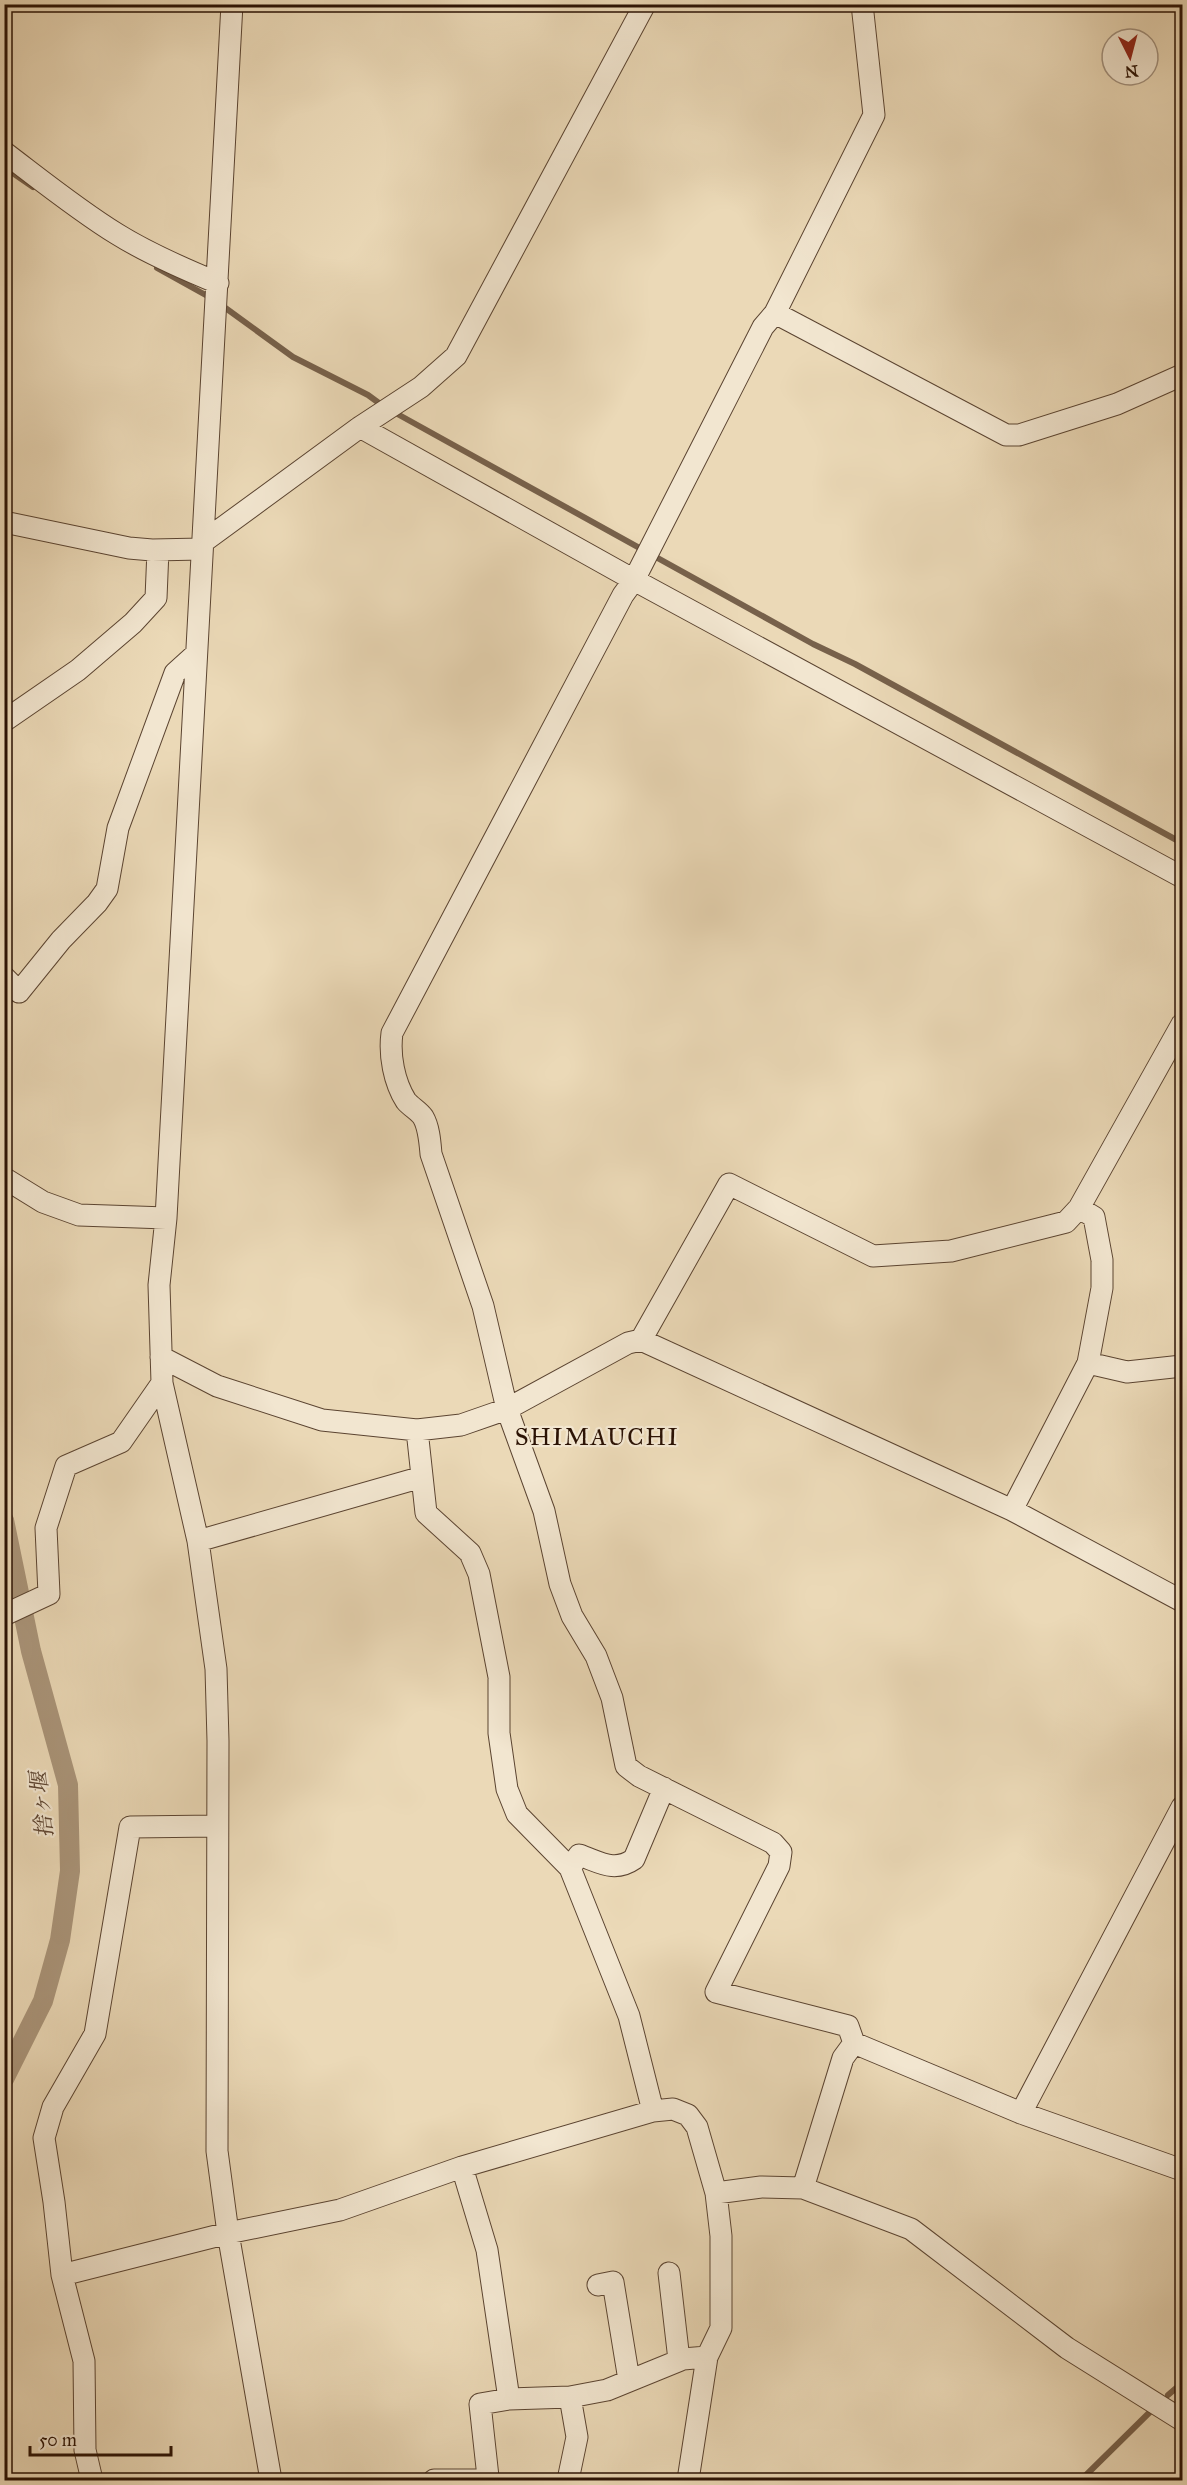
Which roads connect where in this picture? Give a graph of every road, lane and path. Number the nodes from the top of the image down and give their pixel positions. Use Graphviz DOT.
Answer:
graph roads {
  1 [pos="232,4"];
  2 [pos="645,4"];
  3 [pos="862,4"];
  4 [pos="4,152"];
  5 [pos="218,283"];
  6 [pos="775,313"];
  7 [pos="1182,375"];
  8 [pos="360,428"];
  9 [pos="4,522"];
  10 [pos="203,545"];
  11 [pos="158,550"];
  12 [pos="634,580"];
  13 [pos="196,654"];
  14 [pos="4,721"];
  15 [pos="1182,877"];
  16 [pos="4,977"];
  17 [pos="1182,1024"];
  18 [pos="4,1178"];
  19 [pos="1079,1208"];
  20 [pos="166,1218"];
  21 [pos="641,1340"];
  22 [pos="161,1357"];
  23 [pos="1088,1363"];
  24 [pos="1182,1366"];
  25 [pos="162,1383"];
  26 [pos="507,1409"];
  27 [pos="417,1430"];
  28 [pos="422,1477"];
  29 [pos="1012,1510"];
  30 [pos="198,1541"];
  31 [pos="1182,1600"];
  32 [pos="4,1615"];
  33 [pos="664,1788"];
  34 [pos="1182,1807"];
  35 [pos="217,1826"];
  36 [pos="570,1868"];
  37 [pos="854,2043"];
  38 [pos="653,2111"];
  39 [pos="1021,2113"];
  40 [pos="462,2167"];
  41 [pos="1182,2170"];
  42 [pos="803,2188"];
  43 [pos="716,2193"];
  44 [pos="228,2233"];
  45 [pos="669,2273"];
  46 [pos="62,2275"];
  47 [pos="598,2285"];
  48 [pos="707,2356"];
  49 [pos="679,2360"];
  50 [pos="629,2380"];
  51 [pos="570,2397"];
  52 [pos="509,2400"];
  53 [pos="1182,2420"];
  54 [pos="92,2481"];
  55 [pos="271,2481"];
  56 [pos="434,2481"];
  57 [pos="567,2481"];
  58 [pos="688,2481"];
  1 -- 5 [label="street"];
  2 -- 8 [label="street"];
  3 -- 6 [label="street"];
  4 -- 5 [label="street"];
  5 -- 10 [label="street"];
  6 -- 7 [label="street"];
  6 -- 12 [label="street"];
  8 -- 10 [label="street"];
  8 -- 12 [label="street"];
  9 -- 11 [label="street"];
  10 -- 11 [label="street"];
  10 -- 13 [label="street"];
  11 -- 14 [label="street"];
  12 -- 15 [label="street"];
  12 -- 26 [label="street"];
  13 -- 16 [label="street"];
  13 -- 20 [label="street"];
  17 -- 19 [label="street"];
  18 -- 20 [label="street"];
  19 -- 21 [label="street"];
  19 -- 23 [label="street"];
  20 -- 22 [label="street"];
  21 -- 26 [label="street"];
  21 -- 29 [label="street"];
  22 -- 25 [label="street"];
  22 -- 27 [label="street"];
  23 -- 24 [label="street"];
  23 -- 29 [label="street"];
  25 -- 30 [label="street"];
  25 -- 32 [label="street"];
  26 -- 27 [label="street"];
  26 -- 33 [label="street"];
  27 -- 28 [label="street"];
  28 -- 30 [label="street"];
  28 -- 36 [label="street"];
  29 -- 31 [label="street"];
  30 -- 35 [label="street"];
  33 -- 36 [label="street"];
  33 -- 37 [label="street"];
  34 -- 39 [label="street"];
  35 -- 44 [label="street"];
  35 -- 46 [label="street"];
  36 -- 38 [label="street"];
  37 -- 39 [label="street"];
  37 -- 42 [label="street"];
  38 -- 40 [label="street"];
  38 -- 43 [label="street"];
  39 -- 41 [label="street"];
  40 -- 44 [label="street"];
  40 -- 52 [label="street"];
  42 -- 43 [label="street"];
  42 -- 53 [label="street"];
  43 -- 48 [label="street"];
  44 -- 46 [label="street"];
  44 -- 55 [label="street"];
  45 -- 49 [label="street"];
  46 -- 54 [label="street"];
  47 -- 50 [label="street"];
  48 -- 49 [label="street"];
  48 -- 58 [label="street"];
  49 -- 50 [label="street"];
  50 -- 51 [label="street"];
  51 -- 52 [label="street"];
  51 -- 57 [label="street"];
  52 -- 56 [label="street"];
}
